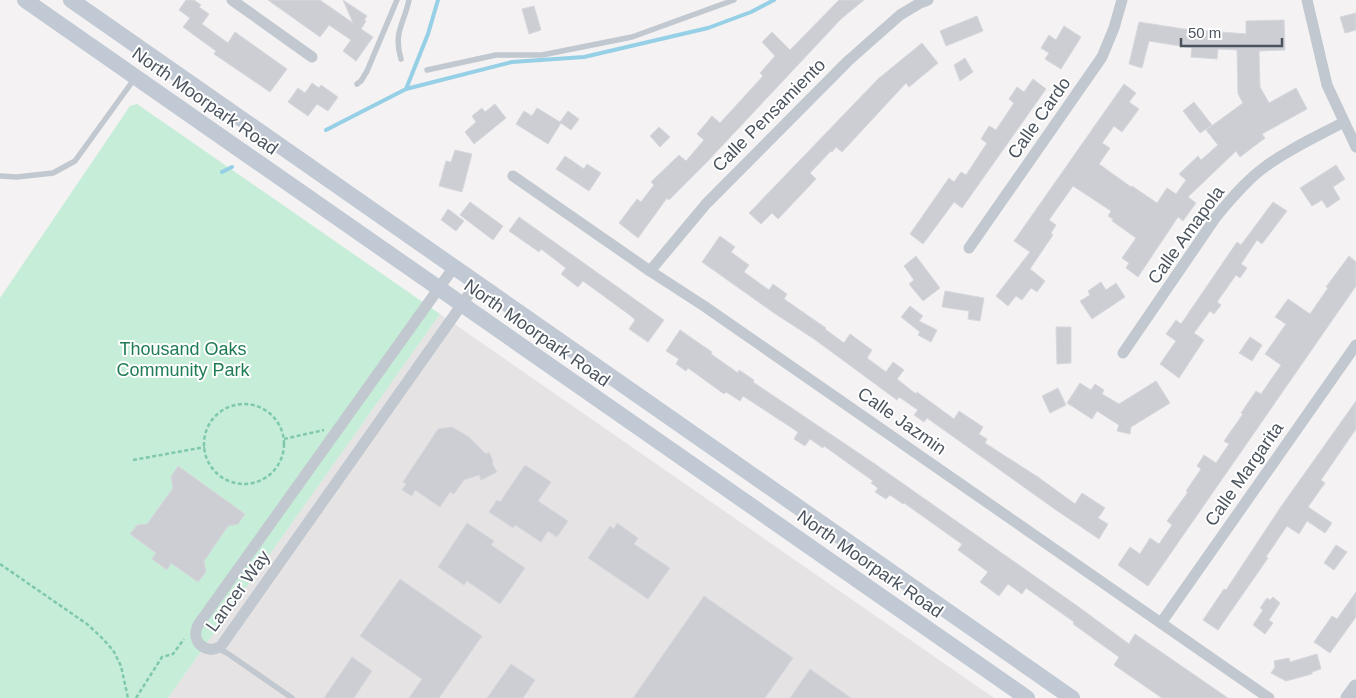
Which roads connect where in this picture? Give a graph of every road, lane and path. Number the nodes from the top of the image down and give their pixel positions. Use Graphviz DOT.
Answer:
graph roads {
  1 [pos="24,0"];
  2 [pos="71,0"];
  3 [pos="232,0"];
  4 [pos="397,0"];
  5 [pos="409,0"];
  6 [pos="734,0"];
  7 [pos="928,0"];
  8 [pos="1122,0"];
  9 [pos="1307,0"];
  10 [pos="312,57"];
  11 [pos="401,59"];
  12 [pos="427,70"];
  13 [pos="135,77"];
  14 [pos="357,84"];
  15 [pos="1344,122"];
  16 [pos="1356,147"];
  17 [pos="0,176"];
  18 [pos="513,176"];
  19 [pos="969,248"];
  20 [pos="454,267"];
  21 [pos="650,271"];
  22 [pos="477,283"];
  23 [pos="438,288"];
  24 [pos="462,304"];
  25 [pos="1356,345"];
  26 [pos="1123,353"];
  27 [pos="341,425"];
  28 [pos="284,439"];
  29 [pos="205,447"];
  30 [pos="132,460"];
  31 [pos="0,564"];
  32 [pos="1161,622"];
  33 [pos="187,635"];
  34 [pos="217,648"];
  35 [pos="1356,687"];
  36 [pos="128,698"];
  37 [pos="136,698"];
  38 [pos="292,698"];
  39 [pos="1027,698"];
  40 [pos="1072,698"];
  41 [pos="1269,698"];
  42 [pos="1348,698"];
  1 -- 13 [label="main road, North Moorpark Road"];
  2 -- 20 [label="main road, North Moorpark Road"];
  3 -- 10 [label="street"];
  4 -- 14 [label="lane"];
  5 -- 11 [label="lane"];
  6 -- 12 [label="lane"];
  7 -- 21 [label="street, Calle Pensamiento"];
  8 -- 19 [label="street, Calle Cardo"];
  9 -- 15 [label="street"];
  13 -- 17 [label="lane"];
  13 -- 23 [label="main road, North Moorpark Road"];
  15 -- 16 [label="street"];
  15 -- 26 [label="street, Calle Amapola"];
  18 -- 21 [label="street, Calle Jazmin"];
  20 -- 22 [label="main road, North Moorpark Road"];
  20 -- 23 [label="street, Lancer Way"];
  21 -- 32 [label="street, Calle Jazmin"];
  22 -- 24 [label="street, Lancer Way"];
  22 -- 40 [label="main road, North Moorpark Road"];
  23 -- 24 [label="main road, North Moorpark Road"];
  23 -- 27 [label="street, Lancer Way"];
  24 -- 34 [label="street, Lancer Way"];
  24 -- 39 [label="main road, North Moorpark Road"];
  25 -- 32 [label="street, Calle Margarita"];
  27 -- 28 [label="path"];
  27 -- 34 [label="street, Lancer Way"];
  28 -- 29 [label="path"];
  28 -- 29 [label="path"];
  29 -- 30 [label="path"];
  31 -- 36 [label="path"];
  32 -- 41 [label="street, Calle Jazmin"];
  33 -- 37 [label="path"];
  34 -- 38 [label="lane"];
  35 -- 42 [label="street"];
}
